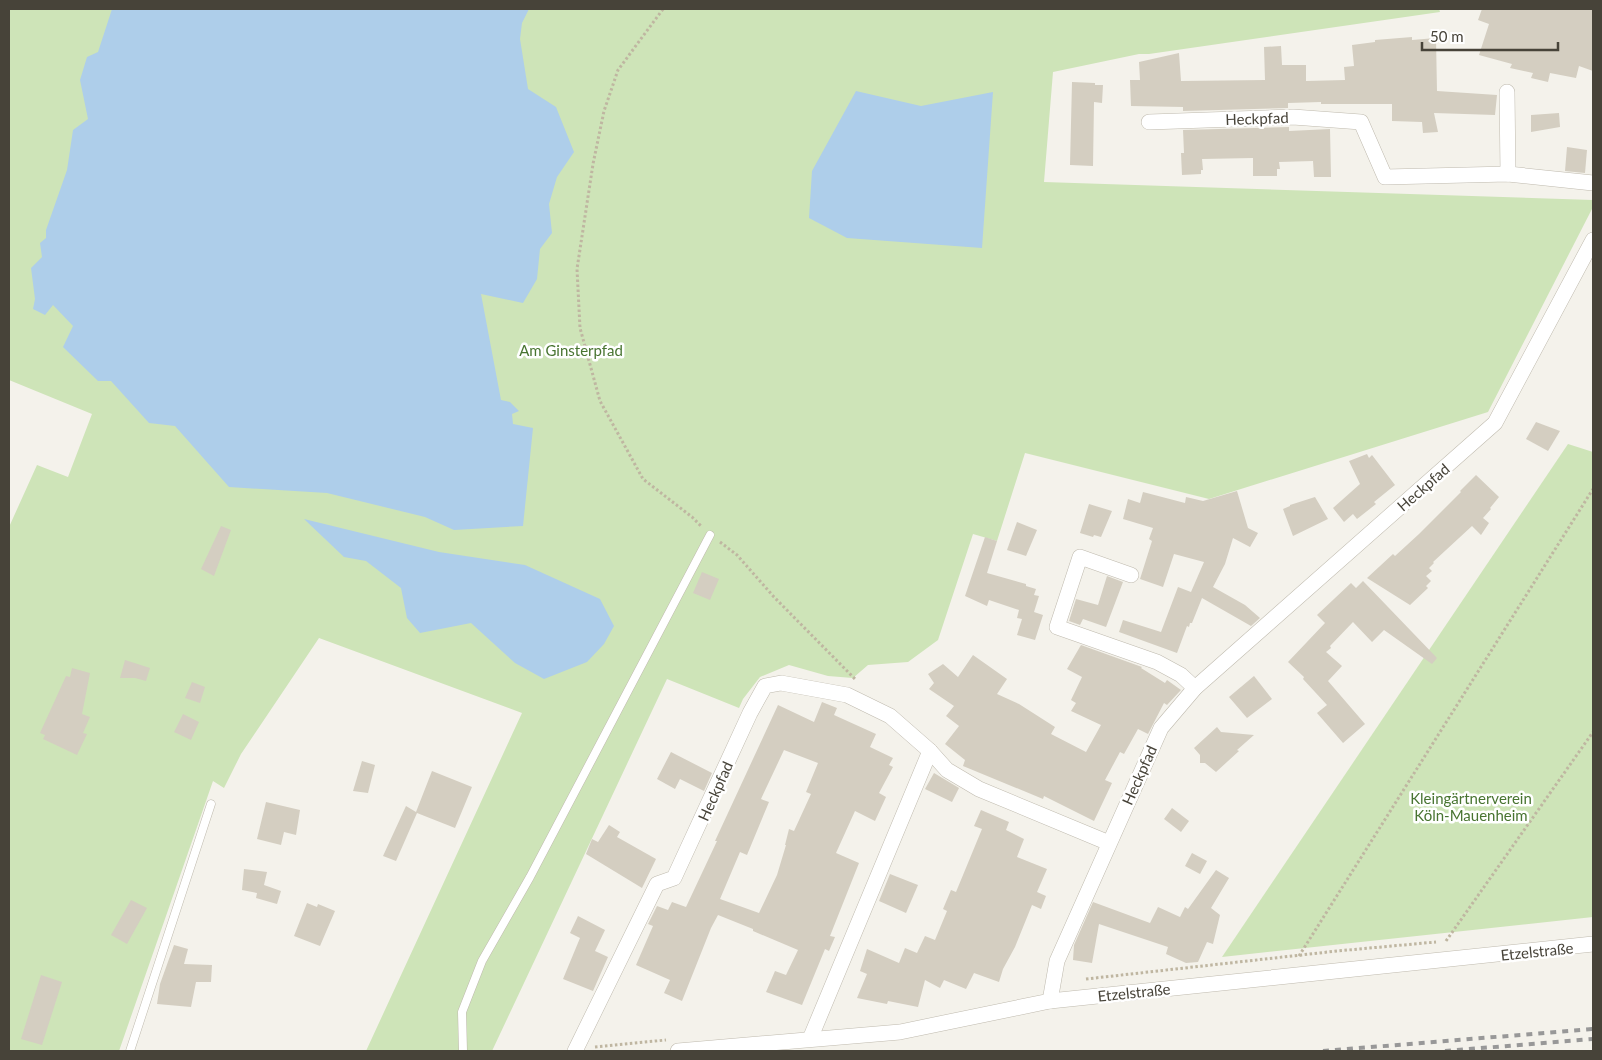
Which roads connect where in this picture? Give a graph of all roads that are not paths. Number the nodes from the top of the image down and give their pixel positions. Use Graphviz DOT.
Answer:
graph roads {
  1 [pos="1507,92"];
  2 [pos="1149,122"];
  3 [pos="1508,174"];
  4 [pos="1593,183"];
  5 [pos="1593,240"];
  6 [pos="710,535"];
  7 [pos="1130,575"];
  8 [pos="1195,688"];
  9 [pos="930,751"];
  10 [pos="211,804"];
  11 [pos="1109,843"];
  12 [pos="1593,944"];
  13 [pos="1050,1001"];
  14 [pos="810,1039"];
  15 [pos="130,1051"];
  16 [pos="463,1051"];
  17 [pos="574,1051"];
  18 [pos="678,1051"];
  1 -- 3 [label="street"];
  2 -- 3 [label="street, Heckpfad"];
  3 -- 4 [label="street, Heckpfad"];
  5 -- 8 [label="street, Heckpfad"];
  6 -- 16 [label="lane"];
  7 -- 8 [label="street"];
  8 -- 11 [label="street, Heckpfad"];
  9 -- 11 [label="street, Heckpfad"];
  9 -- 14 [label="street"];
  9 -- 17 [label="street, Heckpfad"];
  10 -- 15 [label="lane"];
  11 -- 13 [label="street, Heckpfad"];
  12 -- 13 [label="street, Etzelstraße"];
  13 -- 14 [label="street, Etzelstraße"];
  14 -- 18 [label="street, Etzelstraße"];
}
